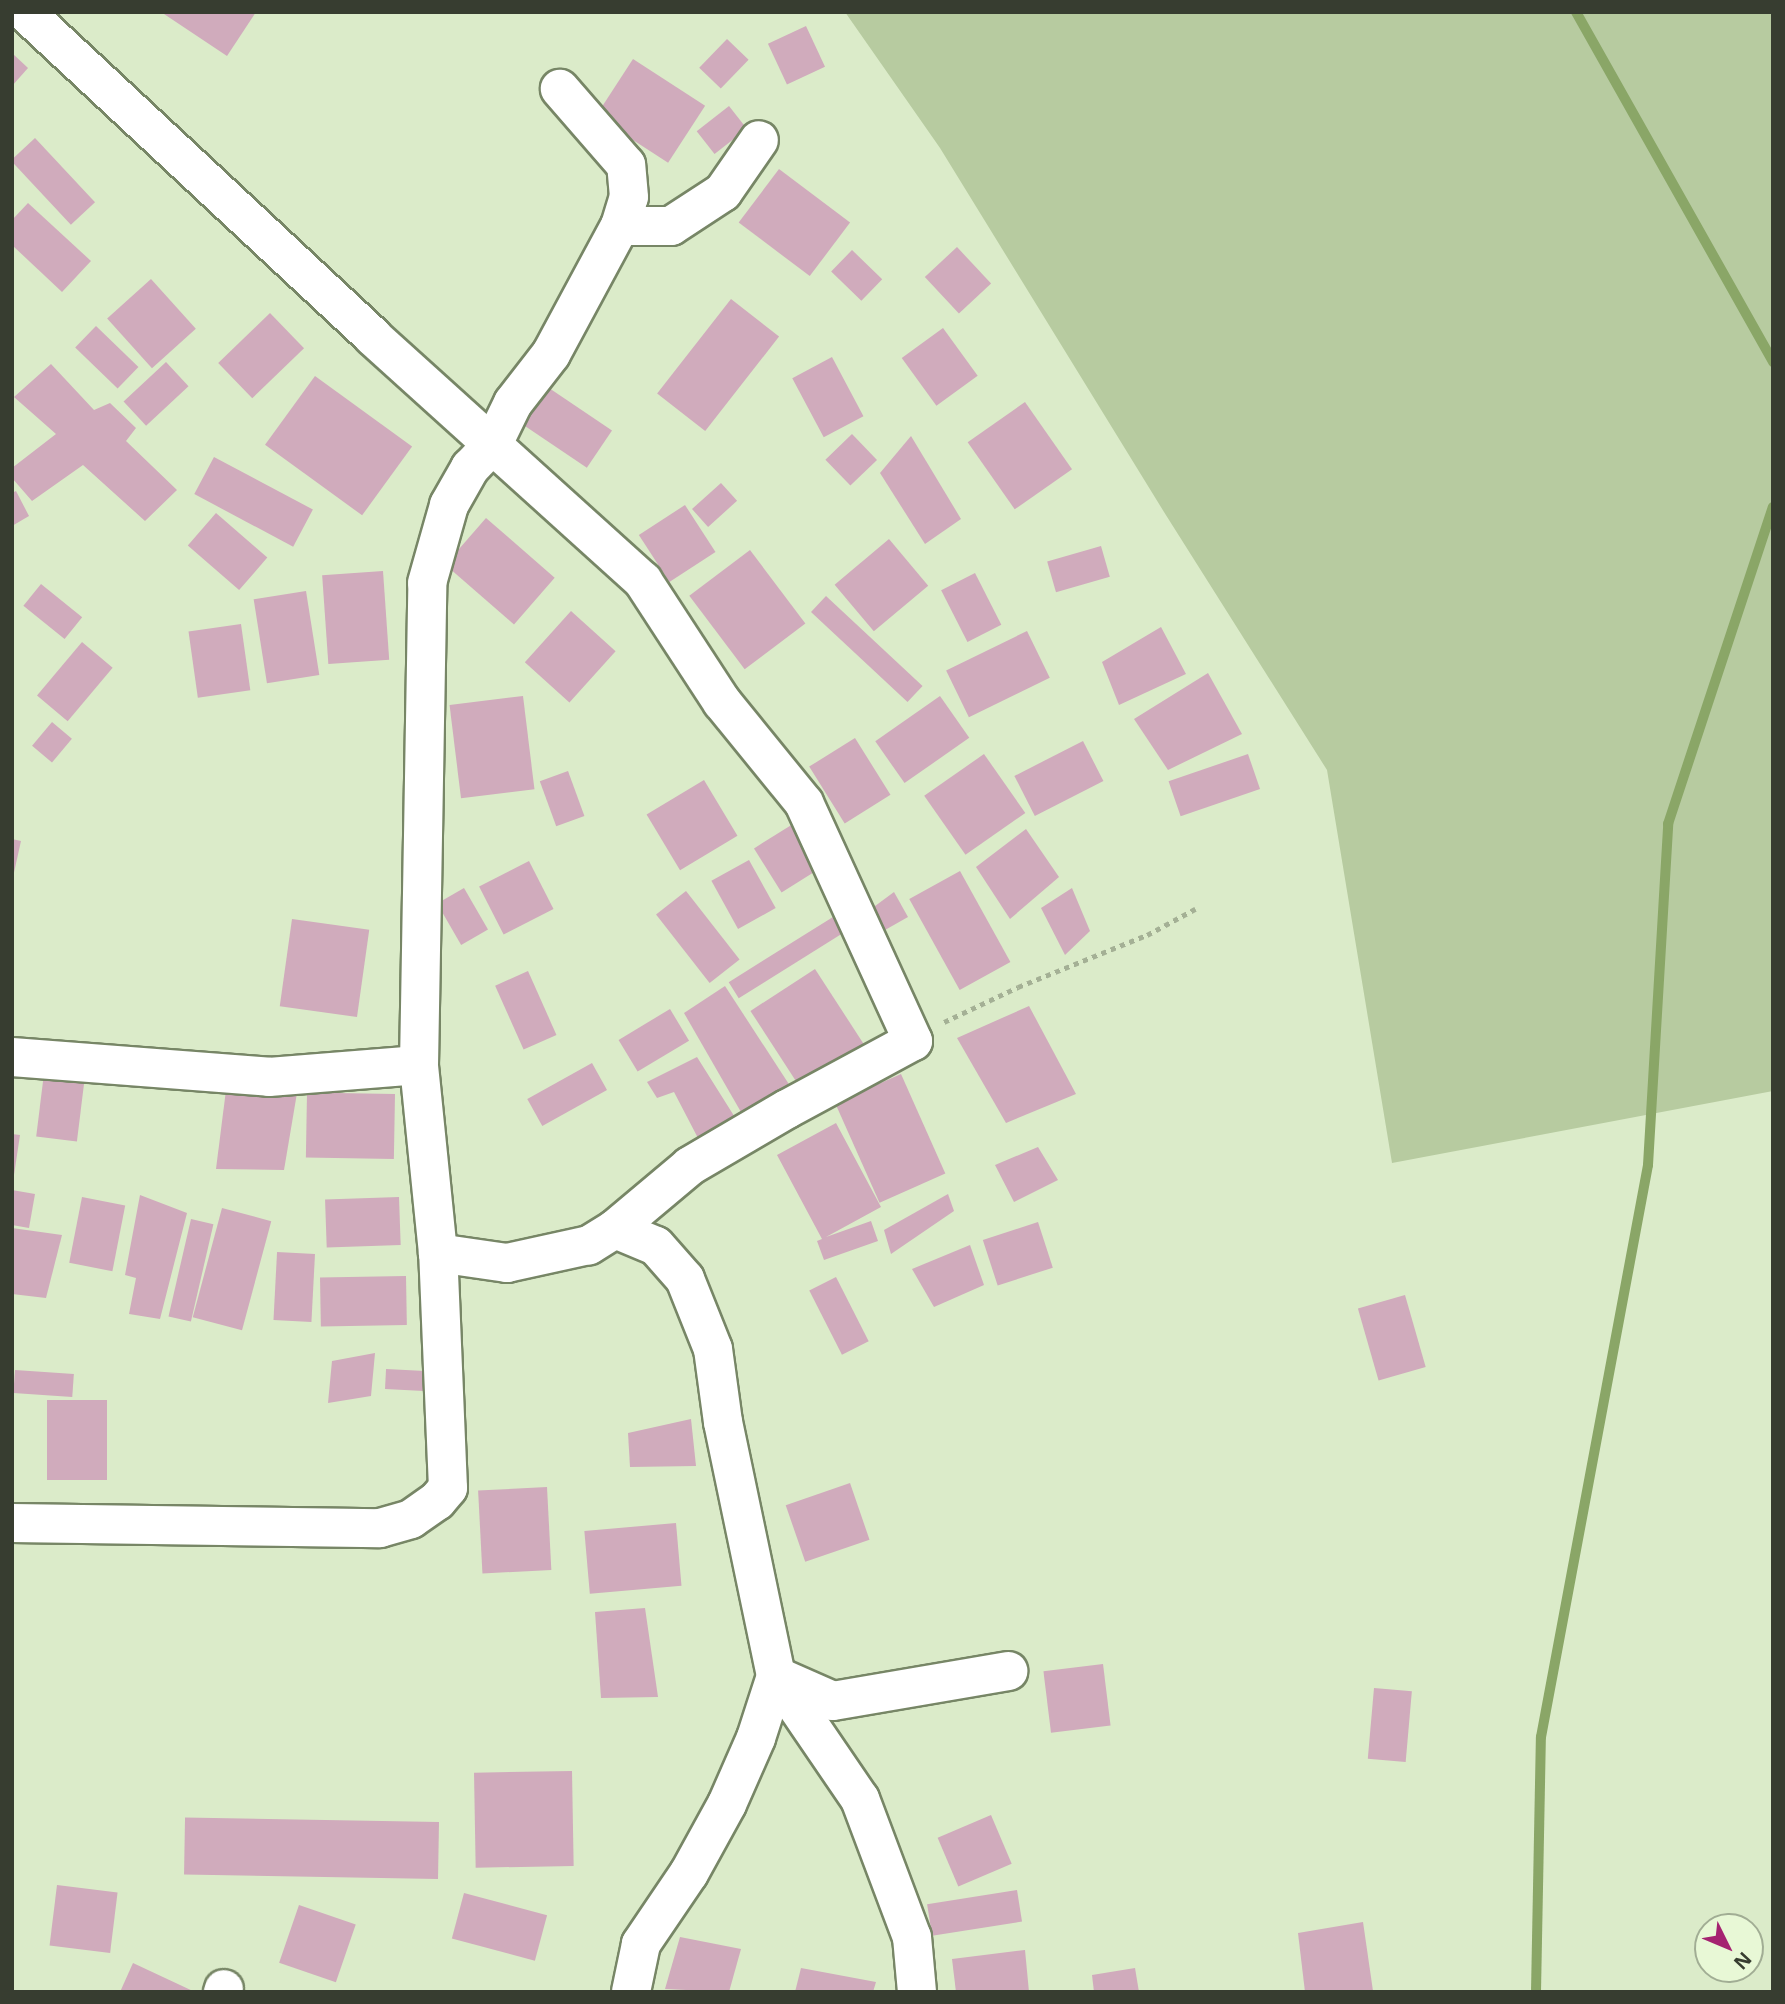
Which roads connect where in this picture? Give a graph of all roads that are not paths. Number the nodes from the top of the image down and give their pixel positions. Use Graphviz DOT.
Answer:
graph roads {
  1 [pos="25,12"];
  2 [pos="560,89"];
  3 [pos="759,140"];
  4 [pos="620,226"];
  5 [pos="493,444"];
  6 [pos="12,1057"];
  7 [pos="419,1065"];
  8 [pos="615,1229"];
  9 [pos="438,1253"];
  10 [pos="12,1523"];
  11 [pos="1008,1671"];
  12 [pos="776,1676"];
  13 [pos="631,1992"];
  14 [pos="917,1992"];
  1 -- 5 [label="street"];
  2 -- 4 [label="street"];
  3 -- 4 [label="street"];
  4 -- 5 [label="street"];
  5 -- 7 [label="street"];
  5 -- 8 [label="street"];
  6 -- 7 [label="street"];
  7 -- 9 [label="street"];
  8 -- 9 [label="street"];
  8 -- 12 [label="street"];
  9 -- 10 [label="street"];
  11 -- 12 [label="street"];
  12 -- 13 [label="street"];
  12 -- 14 [label="street"];
}
